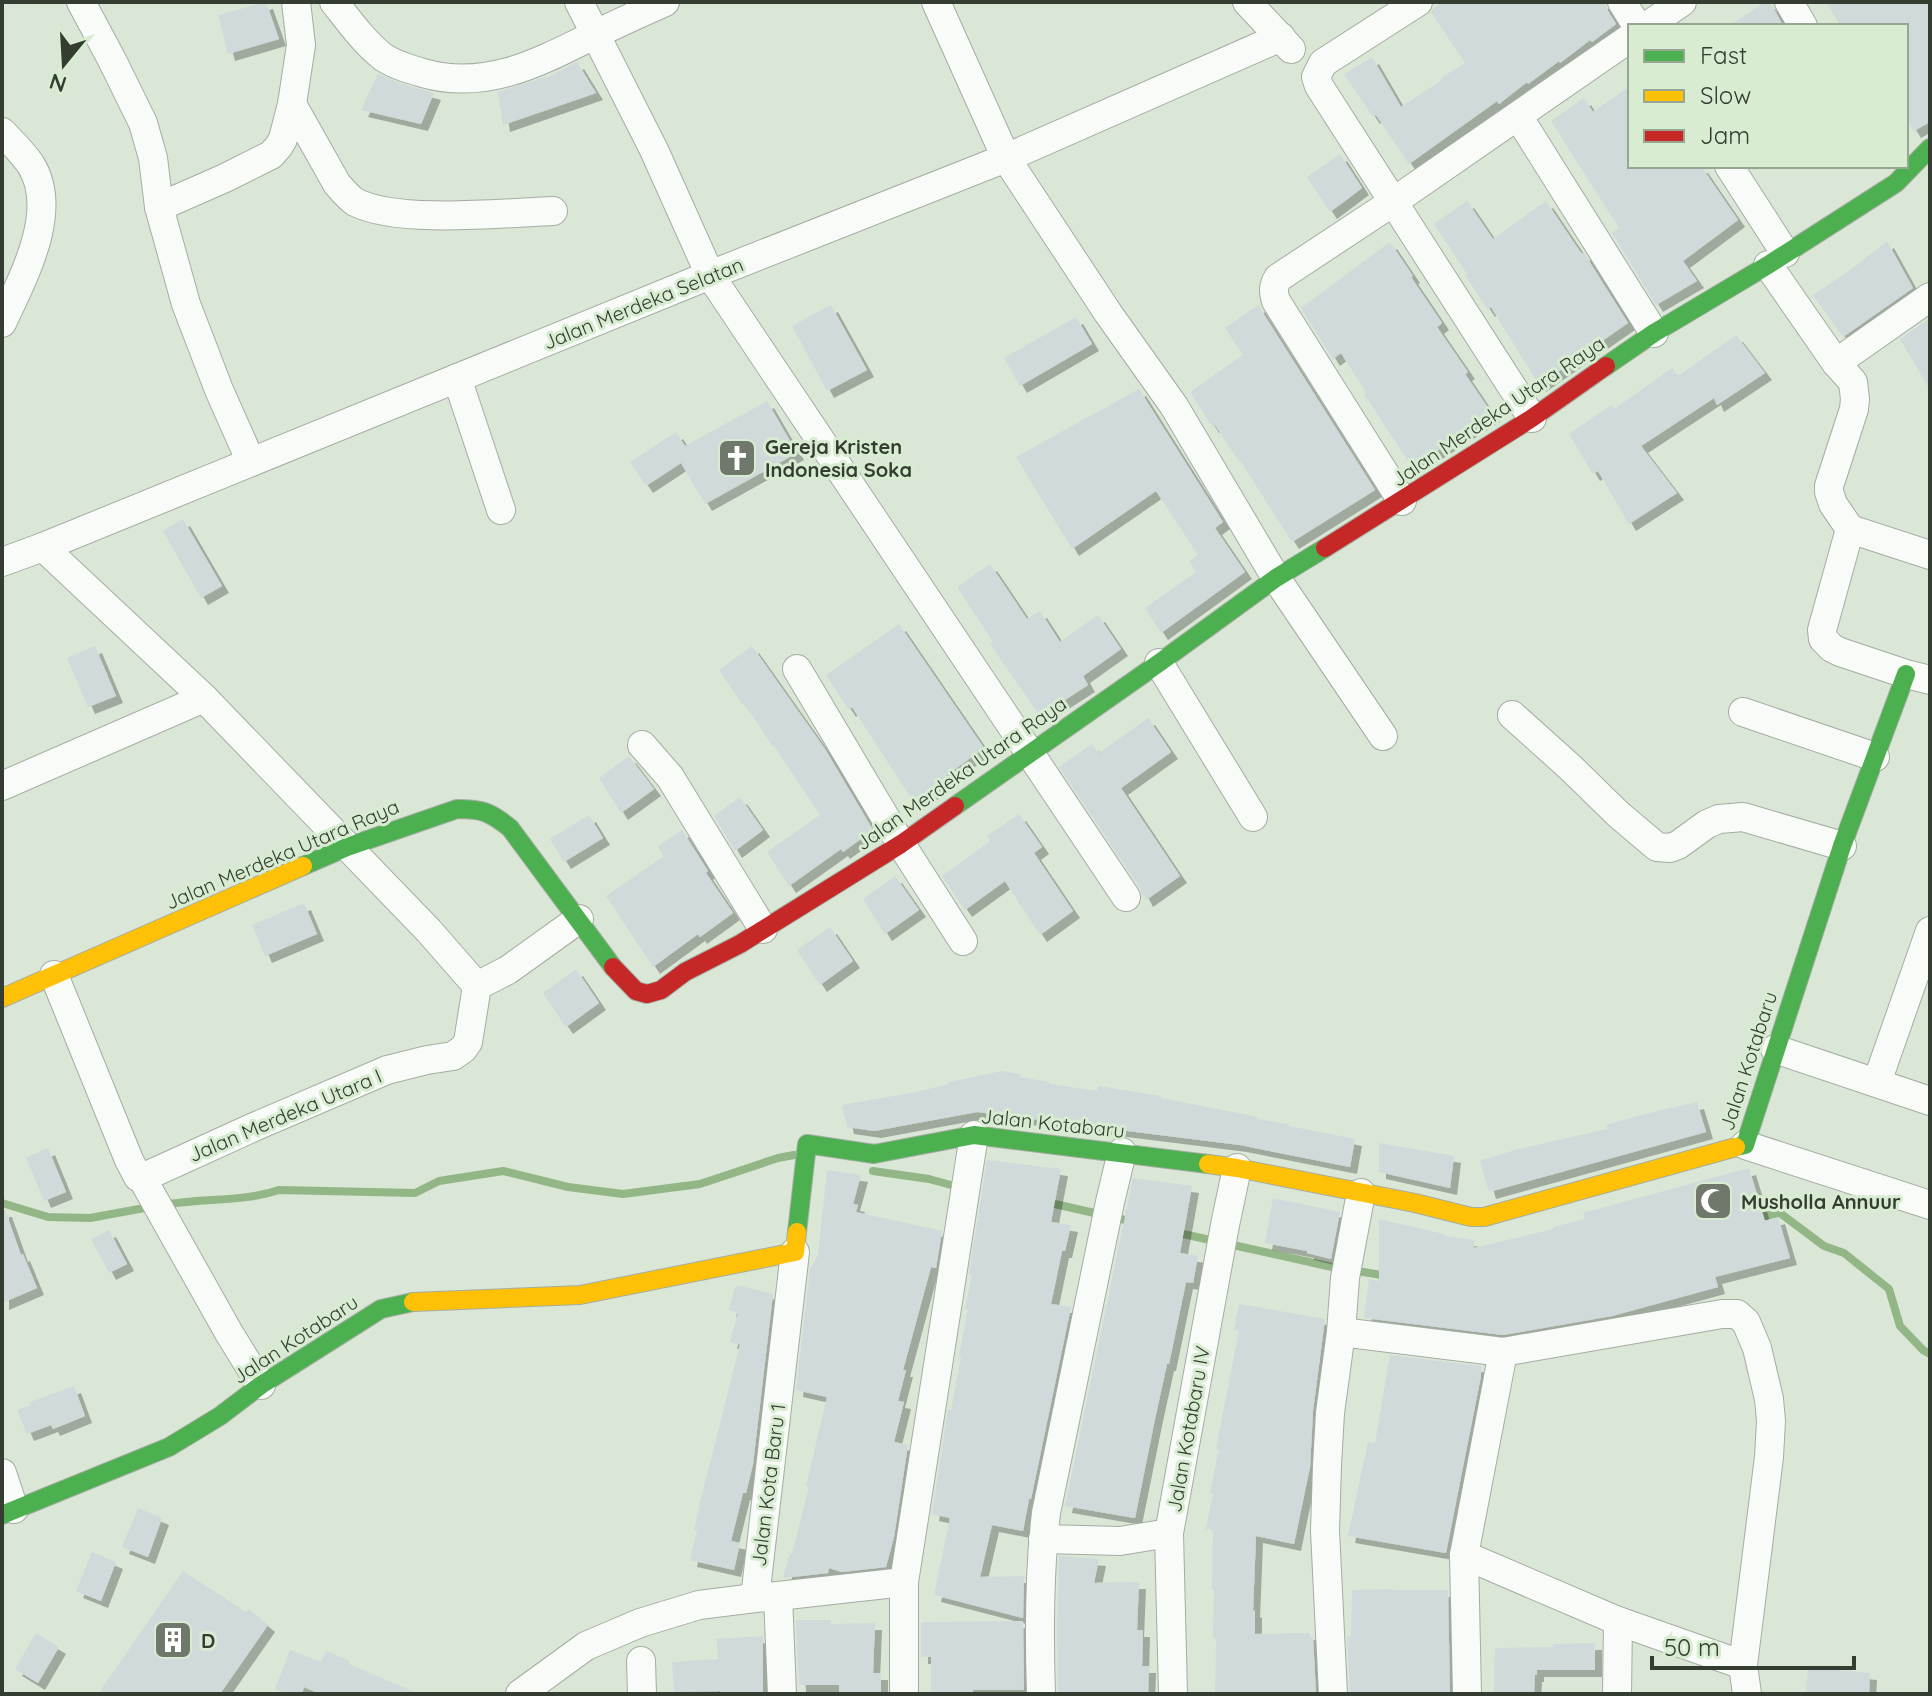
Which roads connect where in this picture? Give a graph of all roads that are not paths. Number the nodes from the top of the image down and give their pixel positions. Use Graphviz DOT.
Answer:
graph roads {
  1 [pos="81,2"];
  2 [pos="296,2"];
  3 [pos="334,2"];
  4 [pos="579,2"];
  5 [pos="665,2"];
  6 [pos="936,2"];
  7 [pos="1247,2"];
  8 [pos="1418,2"];
  9 [pos="1622,2"];
  10 [pos="1682,2"];
  11 [pos="1789,2"];
  12 [pos="1636,24"];
  13 [pos="1650,24"];
  14 [pos="1802,24"];
  15 [pos="595,35"];
  16 [pos="1628,39"];
  17 [pos="1297,56"];
  18 [pos="292,104"];
  19 [pos="1518,116"];
  20 [pos="2,132"];
  21 [pos="1930,148"];
  22 [pos="1006,158"];
  23 [pos="1908,163"];
  24 [pos="1730,168"];
  25 [pos="1891,174"];
  26 [pos="1393,202"];
  27 [pos="159,207"];
  28 [pos="553,211"];
  29 [pos="1777,259"];
  30 [pos="710,275"];
  31 [pos="1930,297"];
  32 [pos="2,323"];
  33 [pos="1654,333"];
  34 [pos="1836,363"];
  35 [pos="457,378"];
  36 [pos="1532,418"];
  37 [pos="251,462"];
  38 [pos="1402,501"];
  39 [pos="501,510"];
  40 [pos="1850,529"];
  41 [pos="43,547"];
  42 [pos="6,553"];
  43 [pos="1930,555"];
  44 [pos="1276,578"];
  45 [pos="1159,663"];
  46 [pos="797,669"];
  47 [pos="1918,677"];
  48 [pos="204,698"];
  49 [pos="1743,712"];
  50 [pos="1512,715"];
  51 [pos="1383,736"];
  52 [pos="642,745"];
  53 [pos="1029,753"];
  54 [pos="1875,757"];
  55 [pos="2,786"];
  56 [pos="1253,817"];
  57 [pos="901,844"];
  58 [pos="1842,846"];
  59 [pos="347,847"];
  60 [pos="1126,897"];
  61 [pos="579,919"];
  62 [pos="763,929"];
  63 [pos="1930,931"];
  64 [pos="963,941"];
  65 [pos="54,975"];
  66 [pos="477,986"];
  67 [pos="2,998"];
  68 [pos="1775,1049"];
  69 [pos="1877,1082"];
  70 [pos="1930,1101"];
  71 [pos="974,1135"];
  72 [pos="1745,1145"];
  73 [pos="1122,1152"];
  74 [pos="1237,1168"];
  75 [pos="147,1187"];
  76 [pos="1361,1193"];
  77 [pos="1930,1205"];
  78 [pos="795,1252"];
  79 [pos="1341,1332"];
  80 [pos="1503,1352"];
  81 [pos="261,1385"];
  82 [pos="2,1473"];
  83 [pos="8,1512"];
  84 [pos="1169,1533"];
  85 [pos="1043,1539"];
  86 [pos="1464,1555"];
  87 [pos="904,1582"];
  88 [pos="767,1597"];
  89 [pos="1618,1621"];
  90 [pos="641,1661"];
  91 [pos="1743,1665"];
  92 [pos="520,1694"];
  93 [pos="642,1694"];
  94 [pos="782,1694"];
  95 [pos="904,1694"];
  96 [pos="1041,1694"];
  97 [pos="1173,1694"];
  98 [pos="1333,1694"];
  99 [pos="1467,1694"];
  100 [pos="1617,1694"];
  101 [pos="1747,1694"];
  1 -- 27 [label="street"];
  2 -- 18 [label="street"];
  3 -- 15 [label="street"];
  4 -- 15 [label="street"];
  5 -- 15 [label="street"];
  6 -- 22 [label="street"];
  7 -- 17 [label="street"];
  8 -- 17 [label="street"];
  9 -- 12 [label="street"];
  10 -- 13 [label="street"];
  11 -- 14 [label="street"];
  15 -- 30 [label="street"];
  16 -- 19 [label="street"];
  17 -- 22 [label="street, Jalan Merdeka Selatan"];
  17 -- 26 [label="street"];
  18 -- 27 [label="street"];
  18 -- 28 [label="street"];
  19 -- 26 [label="street"];
  19 -- 33 [label="street"];
  20 -- 32 [label="street"];
  21 -- 23 [label="street, Jalan Merdeka Utara Raya"];
  22 -- 30 [label="street, Jalan Merdeka Selatan"];
  22 -- 44 [label="street"];
  24 -- 29 [label="street"];
  25 -- 29 [label="street, Jalan Merdeka Utara Raya"];
  26 -- 36 [label="street"];
  26 -- 38 [label="street"];
  27 -- 37 [label="street"];
  29 -- 33 [label="street, Jalan Merdeka Utara Raya"];
  29 -- 34 [label="street"];
  30 -- 35 [label="street, Jalan Merdeka Selatan"];
  30 -- 53 [label="street"];
  31 -- 34 [label="street"];
  33 -- 36 [label="street, Jalan Merdeka Utara Raya"];
  34 -- 40 [label="street"];
  35 -- 37 [label="street, Jalan Merdeka Selatan"];
  35 -- 39 [label="street"];
  36 -- 38 [label="street, Jalan Merdeka Utara Raya"];
  37 -- 41 [label="street, Jalan Merdeka Selatan"];
  38 -- 44 [label="street, Jalan Merdeka Utara Raya"];
  40 -- 43 [label="street"];
  40 -- 47 [label="street"];
  41 -- 42 [label="street, Jalan Merdeka Selatan"];
  41 -- 48 [label="street"];
  44 -- 45 [label="street, Jalan Merdeka Utara Raya"];
  44 -- 51 [label="street"];
  45 -- 53 [label="street, Jalan Merdeka Utara Raya"];
  45 -- 56 [label="street"];
  46 -- 57 [label="street"];
  47 -- 54 [label="street, Jalan Kotabaru"];
  48 -- 55 [label="street"];
  48 -- 59 [label="street"];
  49 -- 54 [label="street"];
  50 -- 58 [label="street"];
  52 -- 62 [label="street"];
  53 -- 57 [label="street, Jalan Merdeka Utara Raya"];
  53 -- 60 [label="street"];
  54 -- 58 [label="street, Jalan Kotabaru"];
  57 -- 62 [label="street, Jalan Merdeka Utara Raya"];
  57 -- 64 [label="street"];
  58 -- 68 [label="street, Jalan Kotabaru"];
  59 -- 61 [label="street, Jalan Merdeka Utara Raya"];
  59 -- 65 [label="street, Jalan Merdeka Utara Raya"];
  59 -- 66 [label="street"];
  61 -- 62 [label="street, Jalan Merdeka Utara Raya"];
  61 -- 66 [label="street"];
  63 -- 69 [label="street"];
  65 -- 67 [label="street, Jalan Merdeka Utara Raya"];
  65 -- 75 [label="street"];
  66 -- 75 [label="street, Jalan Merdeka Utara I"];
  68 -- 69 [label="street"];
  68 -- 72 [label="street, Jalan Kotabaru"];
  69 -- 70 [label="street"];
  71 -- 73 [label="street, Jalan Kotabaru"];
  71 -- 78 [label="street, Jalan Kotabaru"];
  71 -- 87 [label="street"];
  72 -- 76 [label="street, Jalan Kotabaru"];
  72 -- 77 [label="street"];
  73 -- 74 [label="street, Jalan Kotabaru"];
  73 -- 85 [label="street"];
  74 -- 76 [label="street, Jalan Kotabaru"];
  74 -- 84 [label="street, Jalan Kotabaru IV"];
  75 -- 81 [label="street"];
  76 -- 79 [label="street"];
  78 -- 81 [label="street, Jalan Kotabaru"];
  78 -- 88 [label="street, Jalan Kota Baru 1"];
  79 -- 80 [label="street"];
  79 -- 98 [label="street"];
  80 -- 86 [label="street"];
  80 -- 91 [label="street"];
  81 -- 83 [label="street, Jalan Kotabaru"];
  82 -- 83 [label="street"];
  84 -- 85 [label="street"];
  84 -- 97 [label="street, Jalan Kotabaru IV"];
  85 -- 96 [label="street"];
  86 -- 89 [label="street"];
  86 -- 99 [label="street"];
  87 -- 88 [label="street"];
  87 -- 95 [label="street"];
  88 -- 92 [label="street"];
  88 -- 94 [label="street, Jalan Kota Baru 1"];
  89 -- 91 [label="street"];
  89 -- 100 [label="street"];
  90 -- 93 [label="street"];
  91 -- 101 [label="street"];
}
